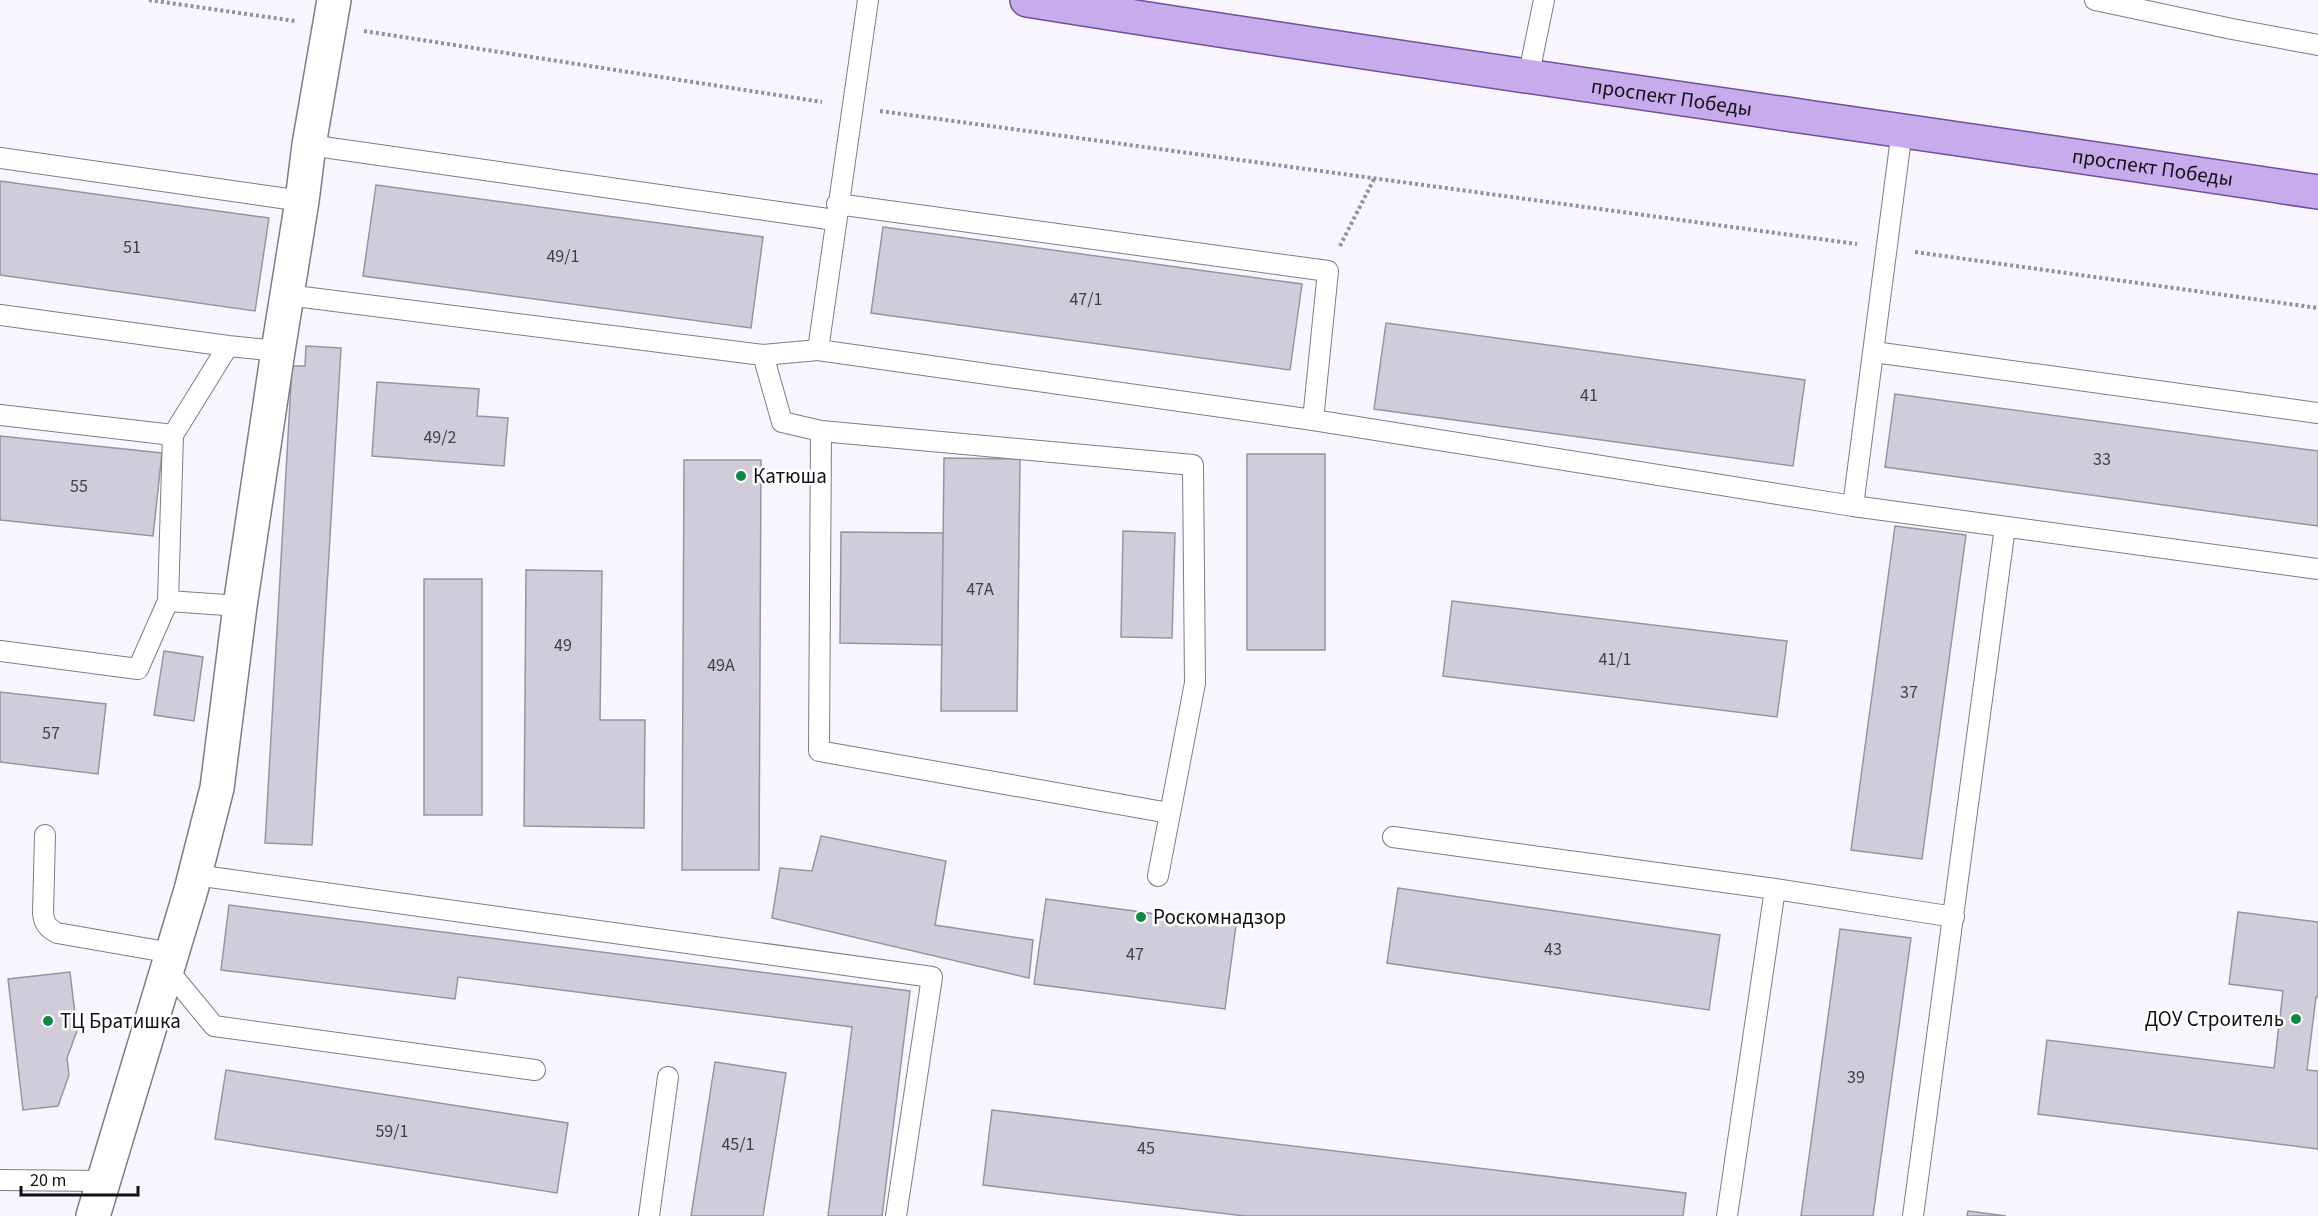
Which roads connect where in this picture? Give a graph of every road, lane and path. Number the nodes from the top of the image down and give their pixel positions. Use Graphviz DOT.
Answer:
graph roads {
  1 [pos="149,0"];
  2 [pos="868,0"];
  3 [pos="1027,0"];
  4 [pos="1544,0"];
  5 [pos="2095,0"];
  6 [pos="332,13"];
  7 [pos="2318,45"];
  8 [pos="1528,78"];
  9 [pos="854,107"];
  10 [pos="1902,130"];
  11 [pos="309,145"];
  12 [pos="0,158"];
  13 [pos="1375,177"];
  14 [pos="2318,192"];
  15 [pos="302,201"];
  16 [pos="836,212"];
  17 [pos="1887,248"];
  18 [pos="1328,271"];
  19 [pos="287,295"];
  20 [pos="2318,308"];
  21 [pos="0,315"];
  22 [pos="228,346"];
  23 [pos="818,350"];
  24 [pos="278,351"];
  25 [pos="1874,352"];
  26 [pos="763,356"];
  27 [pos="2318,413"];
  28 [pos="0,415"];
  29 [pos="1313,420"];
  30 [pos="821,431"];
  31 [pos="172,435"];
  32 [pos="1853,506"];
  33 [pos="2005,527"];
  34 [pos="2318,569"];
  35 [pos="168,601"];
  36 [pos="240,606"];
  37 [pos="0,651"];
  38 [pos="1169,813"];
  39 [pos="45,836"];
  40 [pos="1393,837"];
  41 [pos="195,875"];
  42 [pos="1158,876"];
  43 [pos="1775,889"];
  44 [pos="1954,917"];
  45 [pos="170,961"];
  46 [pos="535,1070"];
  47 [pos="668,1077"];
  48 [pos="0,1180"];
  49 [pos="102,1181"];
  50 [pos="93,1216"];
  51 [pos="649,1216"];
  52 [pos="896,1216"];
  53 [pos="1727,1216"];
  54 [pos="1913,1216"];
  1 -- 6 [label="path"];
  2 -- 9 [label="lane"];
  3 -- 8 [label="main road, проспект Победы"];
  4 -- 8 [label="lane"];
  5 -- 7 [label="lane"];
  6 -- 9 [label="path"];
  6 -- 11 [label="street"];
  8 -- 10 [label="main road, проспект Победы"];
  9 -- 13 [label="path"];
  9 -- 16 [label="lane"];
  10 -- 14 [label="main road, проспект Победы"];
  10 -- 17 [label="lane"];
  11 -- 15 [label="street"];
  11 -- 16 [label="lane"];
  12 -- 15 [label="lane"];
  13 -- 17 [label="path"];
  13 -- 18 [label="path"];
  15 -- 19 [label="street"];
  16 -- 18 [label="lane"];
  16 -- 23 [label="lane"];
  17 -- 20 [label="path"];
  17 -- 25 [label="lane"];
  18 -- 29 [label="lane"];
  19 -- 24 [label="street"];
  19 -- 26 [label="lane"];
  21 -- 22 [label="lane"];
  22 -- 24 [label="lane"];
  22 -- 31 [label="lane"];
  23 -- 26 [label="lane"];
  23 -- 29 [label="lane"];
  24 -- 36 [label="street"];
  25 -- 27 [label="lane"];
  25 -- 32 [label="lane"];
  26 -- 30 [label="lane"];
  28 -- 31 [label="lane"];
  29 -- 32 [label="lane"];
  30 -- 38 [label="lane"];
  30 -- 38 [label="lane"];
  31 -- 35 [label="lane"];
  32 -- 33 [label="lane"];
  33 -- 34 [label="lane"];
  33 -- 44 [label="lane"];
  35 -- 36 [label="lane"];
  35 -- 37 [label="lane"];
  36 -- 41 [label="street"];
  38 -- 42 [label="lane"];
  39 -- 45 [label="lane"];
  40 -- 43 [label="lane"];
  41 -- 45 [label="street"];
  41 -- 52 [label="lane"];
  43 -- 44 [label="lane"];
  43 -- 53 [label="lane"];
  44 -- 54 [label="lane"];
  45 -- 46 [label="lane"];
  45 -- 49 [label="street"];
  47 -- 51 [label="lane"];
  48 -- 49 [label="lane"];
  49 -- 50 [label="street"];
}
